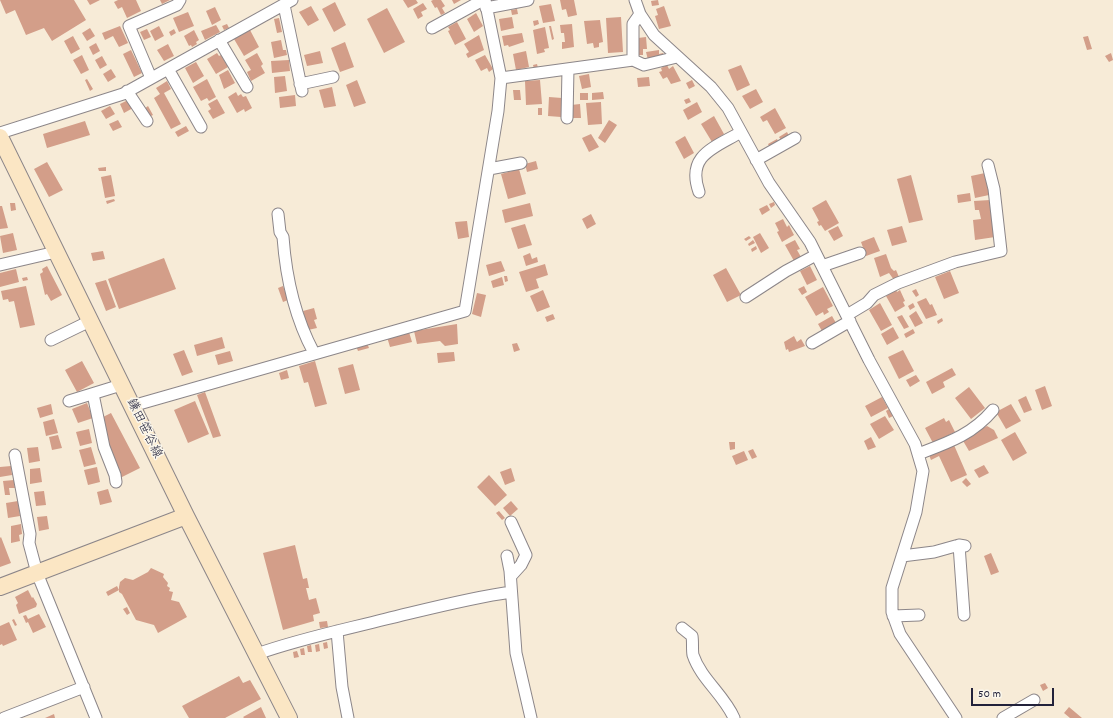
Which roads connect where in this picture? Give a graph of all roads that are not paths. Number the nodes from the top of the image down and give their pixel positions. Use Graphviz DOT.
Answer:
graph roads {
  1 [pos="180,0"];
  2 [pos="528,0"];
  3 [pos="635,0"];
  4 [pos="288,2"];
  5 [pos="485,3"];
  6 [pos="640,14"];
  7 [pos="432,28"];
  8 [pos="219,40"];
  9 [pos="677,57"];
  10 [pos="633,60"];
  11 [pos="168,69"];
  12 [pos="568,69"];
  13 [pos="332,77"];
  14 [pos="151,78"];
  15 [pos="500,78"];
  16 [pos="247,87"];
  17 [pos="127,91"];
  18 [pos="567,118"];
  19 [pos="147,121"];
  20 [pos="201,127"];
  21 [pos="741,132"];
  22 [pos="0,134"];
  23 [pos="0,137"];
  24 [pos="795,138"];
  25 [pos="756,160"];
  26 [pos="521,163"];
  27 [pos="988,166"];
  28 [pos="489,168"];
  29 [pos="699,192"];
  30 [pos="278,214"];
  31 [pos="56,252"];
  32 [pos="860,253"];
  33 [pos="816,255"];
  34 [pos="0,265"];
  35 [pos="822,266"];
  36 [pos="746,297"];
  37 [pos="848,318"];
  38 [pos="90,321"];
  39 [pos="51,340"];
  40 [pos="812,343"];
  41 [pos="314,353"];
  42 [pos="121,385"];
  43 [pos="93,394"];
  44 [pos="69,401"];
  45 [pos="132,406"];
  46 [pos="993,410"];
  47 [pos="918,454"];
  48 [pos="16,456"];
  49 [pos="116,482"];
  50 [pos="186,516"];
  51 [pos="511,522"];
  52 [pos="507,556"];
  53 [pos="902,556"];
  54 [pos="37,573"];
  55 [pos="510,576"];
  56 [pos="0,587"];
  57 [pos="511,592"];
  58 [pos="919,615"];
  59 [pos="964,615"];
  60 [pos="893,616"];
  61 [pos="682,628"];
  62 [pos="337,631"];
  63 [pos="257,654"];
  64 [pos="84,687"];
  65 [pos="1034,700"];
  66 [pos="4,718"];
  67 [pos="96,718"];
  68 [pos="289,718"];
  69 [pos="348,718"];
  70 [pos="531,718"];
  71 [pos="734,718"];
  72 [pos="956,718"];
  73 [pos="1003,718"];
  1 -- 14 [label="street"];
  2 -- 5 [label="street"];
  3 -- 6 [label="street"];
  4 -- 8 [label="street"];
  4 -- 13 [label="street"];
  5 -- 7 [label="street"];
  5 -- 15 [label="street"];
  6 -- 9 [label="street"];
  6 -- 10 [label="street"];
  8 -- 11 [label="street"];
  8 -- 16 [label="street"];
  9 -- 10 [label="street"];
  9 -- 21 [label="street"];
  10 -- 12 [label="street"];
  11 -- 14 [label="street"];
  11 -- 20 [label="street"];
  12 -- 15 [label="street"];
  12 -- 18 [label="street"];
  14 -- 17 [label="street"];
  15 -- 28 [label="street"];
  17 -- 19 [label="street"];
  17 -- 22 [label="street"];
  21 -- 25 [label="street"];
  21 -- 29 [label="street"];
  23 -- 31 [label="street, 鎌田笹谷線"];
  24 -- 25 [label="street"];
  25 -- 33 [label="street"];
  26 -- 28 [label="street"];
  27 -- 37 [label="street"];
  28 -- 41 [label="street"];
  30 -- 41 [label="street"];
  31 -- 34 [label="street"];
  31 -- 38 [label="street, 鎌田笹谷線"];
  32 -- 35 [label="street"];
  33 -- 35 [label="street"];
  33 -- 36 [label="street"];
  35 -- 37 [label="street"];
  37 -- 40 [label="street"];
  37 -- 47 [label="street"];
  38 -- 39 [label="street"];
  38 -- 42 [label="street, 鎌田笹谷線"];
  41 -- 45 [label="street"];
  42 -- 43 [label="street"];
  42 -- 45 [label="street, 鎌田笹谷線"];
  43 -- 44 [label="street"];
  43 -- 49 [label="street"];
  45 -- 50 [label="street, 鎌田笹谷線"];
  46 -- 47 [label="street"];
  47 -- 53 [label="street"];
  48 -- 54 [label="street"];
  50 -- 54 [label="street"];
  50 -- 63 [label="street, 鎌田笹谷線"];
  51 -- 55 [label="street"];
  52 -- 55 [label="street"];
  53 -- 59 [label="street"];
  53 -- 60 [label="street"];
  54 -- 56 [label="street"];
  54 -- 64 [label="street"];
  55 -- 57 [label="street"];
  57 -- 62 [label="street"];
  57 -- 70 [label="street"];
  58 -- 60 [label="street"];
  60 -- 72 [label="street"];
  61 -- 71 [label="street"];
  62 -- 63 [label="street"];
  62 -- 69 [label="street"];
  63 -- 68 [label="street, 鎌田笹谷線"];
  64 -- 66 [label="street"];
  64 -- 67 [label="street"];
  65 -- 73 [label="street"];
}
